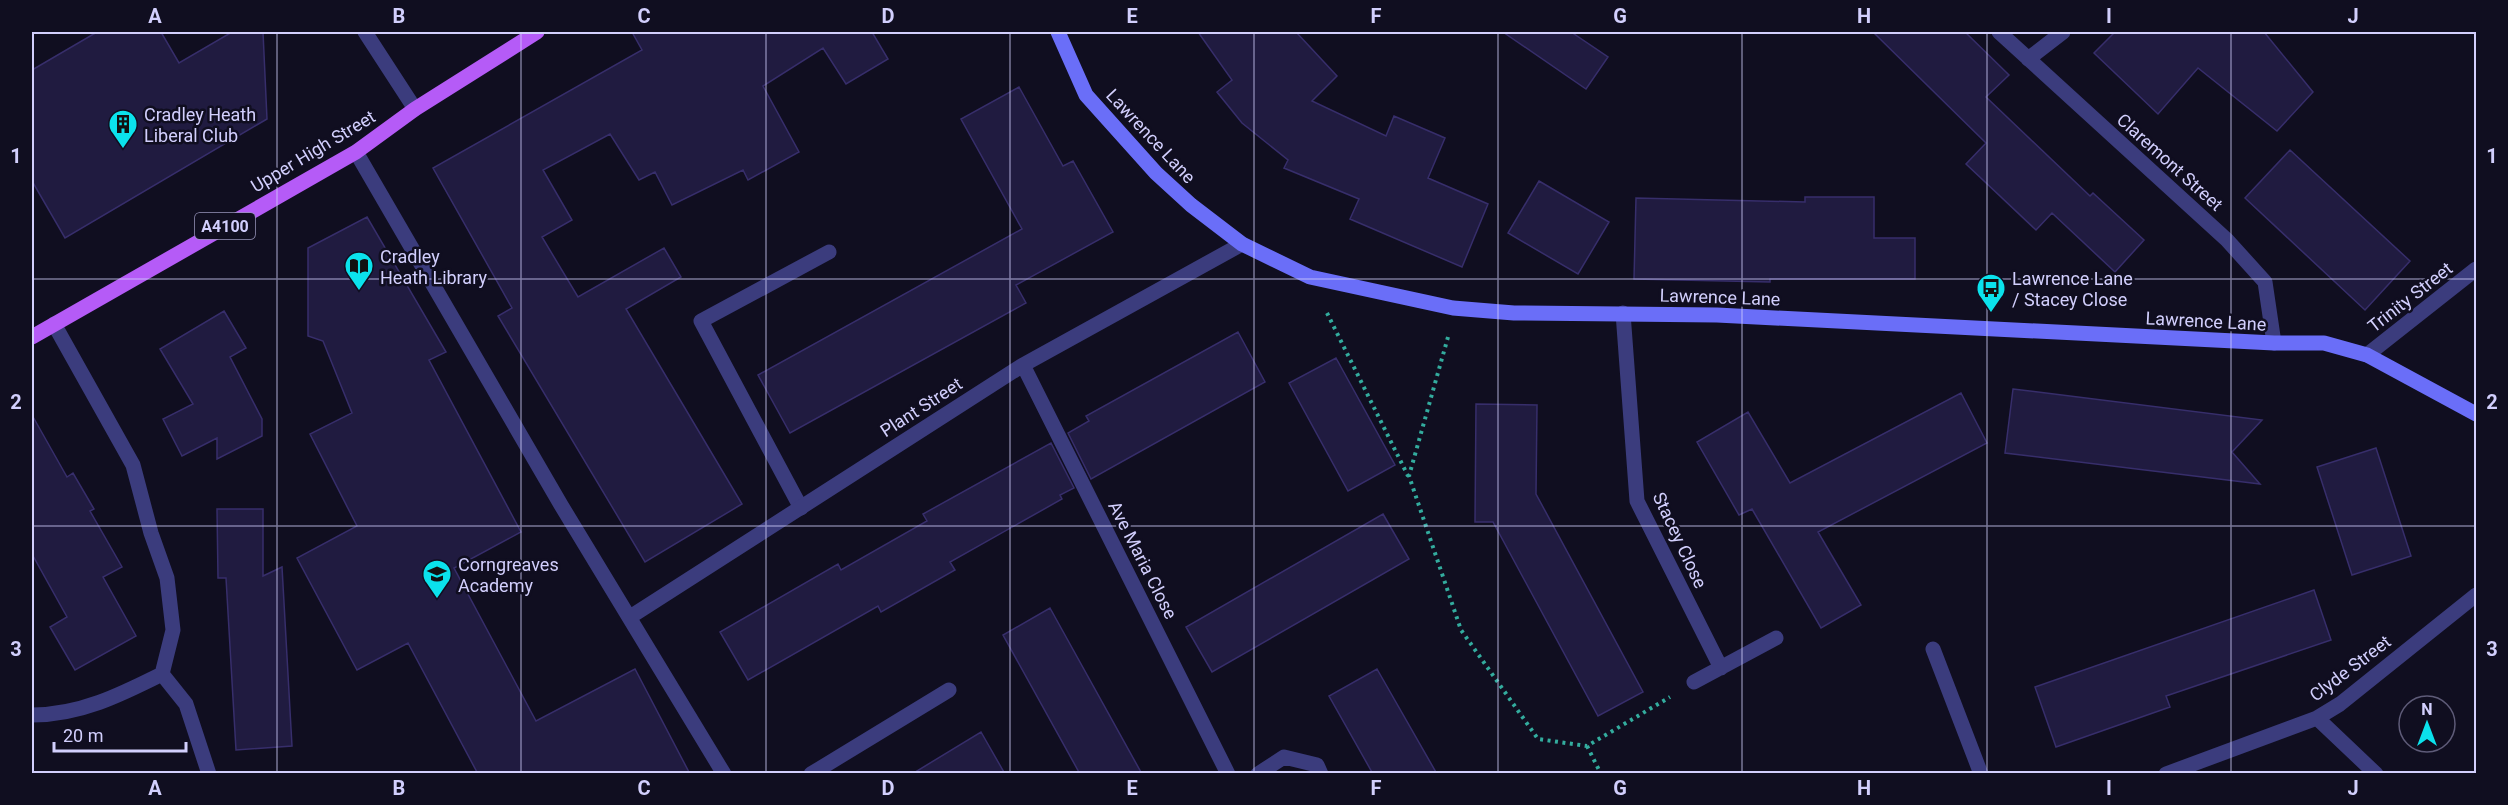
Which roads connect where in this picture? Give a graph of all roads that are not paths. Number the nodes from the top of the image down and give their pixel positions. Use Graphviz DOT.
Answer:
graph roads {
  1 [pos="365,32"];
  2 [pos="537,32"];
  3 [pos="1058,32"];
  4 [pos="1999,32"];
  5 [pos="2063,32"];
  6 [pos="2028,59"];
  7 [pos="415,109"];
  8 [pos="356,152"];
  9 [pos="1242,244"];
  10 [pos="829,252"];
  11 [pos="2476,269"];
  12 [pos="1623,313"];
  13 [pos="54,324"];
  14 [pos="32,337"];
  15 [pos="2274,344"];
  16 [pos="2367,355"];
  17 [pos="1023,365"];
  18 [pos="2476,414"];
  19 [pos="801,508"];
  20 [pos="2476,595"];
  21 [pos="630,617"];
  22 [pos="1776,638"];
  23 [pos="1933,649"];
  24 [pos="1721,668"];
  25 [pos="162,674"];
  26 [pos="1694,682"];
  27 [pos="949,690"];
  28 [pos="32,716"];
  29 [pos="2317,718"];
  30 [pos="209,774"];
  31 [pos="724,774"];
  32 [pos="811,774"];
  33 [pos="1228,774"];
  34 [pos="1258,774"];
  35 [pos="1321,774"];
  36 [pos="1981,774"];
  37 [pos="2166,774"];
  38 [pos="2376,774"];
  1 -- 7 [label="street"];
  2 -- 7 [label="main road, Upper High Street / A4100"];
  3 -- 9 [label="street, Lawrence Lane"];
  4 -- 6 [label="street, Claremont Street"];
  5 -- 6 [label="street"];
  6 -- 15 [label="street, Claremont Street"];
  7 -- 8 [label="main road, Upper High Street / A4100"];
  8 -- 13 [label="main road, Upper High Street / A4100"];
  8 -- 21 [label="street"];
  9 -- 12 [label="street, Lawrence Lane"];
  9 -- 17 [label="street, Plant Street"];
  10 -- 19 [label="street"];
  11 -- 16 [label="street, Trinity Street"];
  12 -- 15 [label="street, Lawrence Lane"];
  12 -- 24 [label="street, Stacey Close"];
  13 -- 14 [label="main road, Upper High Street / A4100"];
  13 -- 25 [label="street"];
  15 -- 16 [label="street, Lawrence Lane"];
  16 -- 18 [label="street, Lawrence Lane"];
  17 -- 19 [label="street, Plant Street"];
  17 -- 33 [label="street, Ave Maria Close"];
  19 -- 21 [label="street, Plant Street"];
  20 -- 29 [label="street, Clyde Street"];
  21 -- 31 [label="street"];
  22 -- 24 [label="street"];
  23 -- 36 [label="street"];
  24 -- 26 [label="street"];
  25 -- 28 [label="street"];
  25 -- 30 [label="street"];
  27 -- 32 [label="street"];
  29 -- 37 [label="street, Clyde Street"];
  29 -- 38 [label="street"];
  34 -- 35 [label="street"];
}
